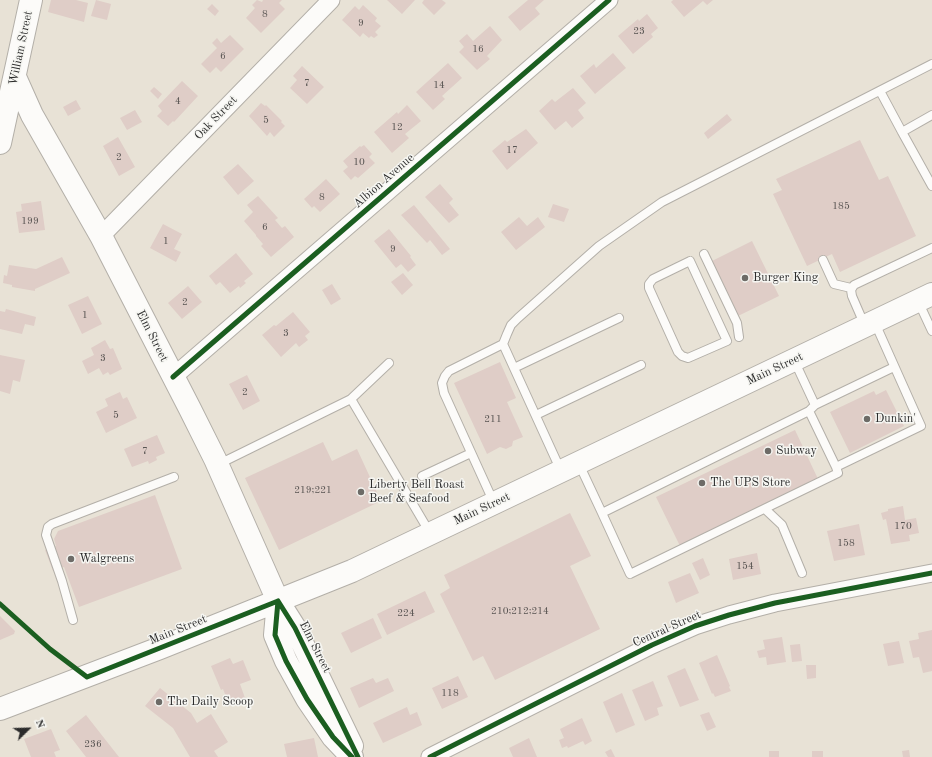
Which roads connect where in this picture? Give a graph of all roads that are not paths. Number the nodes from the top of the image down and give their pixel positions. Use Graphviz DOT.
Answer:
graph roads {
  1 [pos="31,0"];
  2 [pos="331,0"];
  3 [pos="609,0"];
  4 [pos="932,64"];
  5 [pos="15,77"];
  6 [pos="880,91"];
  7 [pos="932,115"];
  8 [pos="902,132"];
  9 [pos="0,143"];
  10 [pos="932,186"];
  11 [pos="101,236"];
  12 [pos="932,248"];
  13 [pos="704,254"];
  14 [pos="823,260"];
  15 [pos="690,261"];
  16 [pos="851,288"];
  17 [pos="925,297"];
  18 [pos="618,318"];
  19 [pos="870,324"];
  20 [pos="932,331"];
  21 [pos="739,336"];
  22 [pos="503,344"];
  23 [pos="794,360"];
  24 [pos="389,363"];
  25 [pos="641,365"];
  26 [pos="894,367"];
  27 [pos="514,368"];
  28 [pos="173,377"];
  29 [pos="351,399"];
  30 [pos="815,405"];
  31 [pos="809,411"];
  32 [pos="536,415"];
  33 [pos="471,453"];
  34 [pos="217,464"];
  35 [pos="570,467"];
  36 [pos="836,467"];
  37 [pos="422,476"];
  38 [pos="174,477"];
  39 [pos="494,503"];
  40 [pos="765,509"];
  41 [pos="602,513"];
  42 [pos="430,534"];
  43 [pos="802,573"];
  44 [pos="932,573"];
  45 [pos="278,601"];
  46 [pos="73,620"];
  47 [pos="0,709"];
  48 [pos="352,757"];
  49 [pos="358,757"];
  50 [pos="430,757"];
  1 -- 5 [label="main road, William Street"];
  2 -- 11 [label="street, Oak Street"];
  3 -- 28 [label="street, Albion Avenue"];
  4 -- 6 [label="lane"];
  5 -- 9 [label="main road, William Street"];
  5 -- 11 [label="main road, Elm Street"];
  6 -- 8 [label="lane"];
  6 -- 22 [label="lane"];
  7 -- 8 [label="lane"];
  8 -- 10 [label="lane"];
  11 -- 28 [label="main road, Elm Street"];
  12 -- 16 [label="lane"];
  13 -- 21 [label="lane"];
  14 -- 16 [label="lane"];
  15 -- 15 [label="lane"];
  16 -- 19 [label="lane"];
  17 -- 19 [label="main road, Main Street"];
  17 -- 20 [label="lane"];
  18 -- 27 [label="lane"];
  19 -- 23 [label="main road, Main Street"];
  19 -- 26 [label="lane"];
  22 -- 27 [label="lane"];
  22 -- 33 [label="lane"];
  23 -- 30 [label="lane"];
  23 -- 35 [label="main road, Main Street"];
  24 -- 29 [label="lane"];
  25 -- 32 [label="lane"];
  26 -- 30 [label="lane"];
  26 -- 36 [label="lane"];
  27 -- 32 [label="lane"];
  28 -- 34 [label="main road, Elm Street"];
  29 -- 34 [label="lane"];
  29 -- 42 [label="lane"];
  30 -- 31 [label="lane"];
  31 -- 36 [label="lane"];
  31 -- 41 [label="lane"];
  32 -- 35 [label="lane"];
  33 -- 37 [label="lane"];
  33 -- 39 [label="lane"];
  34 -- 45 [label="main road, Elm Street"];
  35 -- 39 [label="main road, Main Street"];
  35 -- 41 [label="lane"];
  36 -- 40 [label="lane"];
  38 -- 46 [label="lane"];
  39 -- 42 [label="main road, Main Street"];
  40 -- 41 [label="lane"];
  40 -- 43 [label="lane"];
  42 -- 45 [label="main road, Main Street"];
  44 -- 50 [label="street, Central Street"];
  45 -- 47 [label="main road, Main Street"];
  45 -- 48 [label="main road, Elm Street"];
  45 -- 49 [label="main road, Elm Street"];
}
